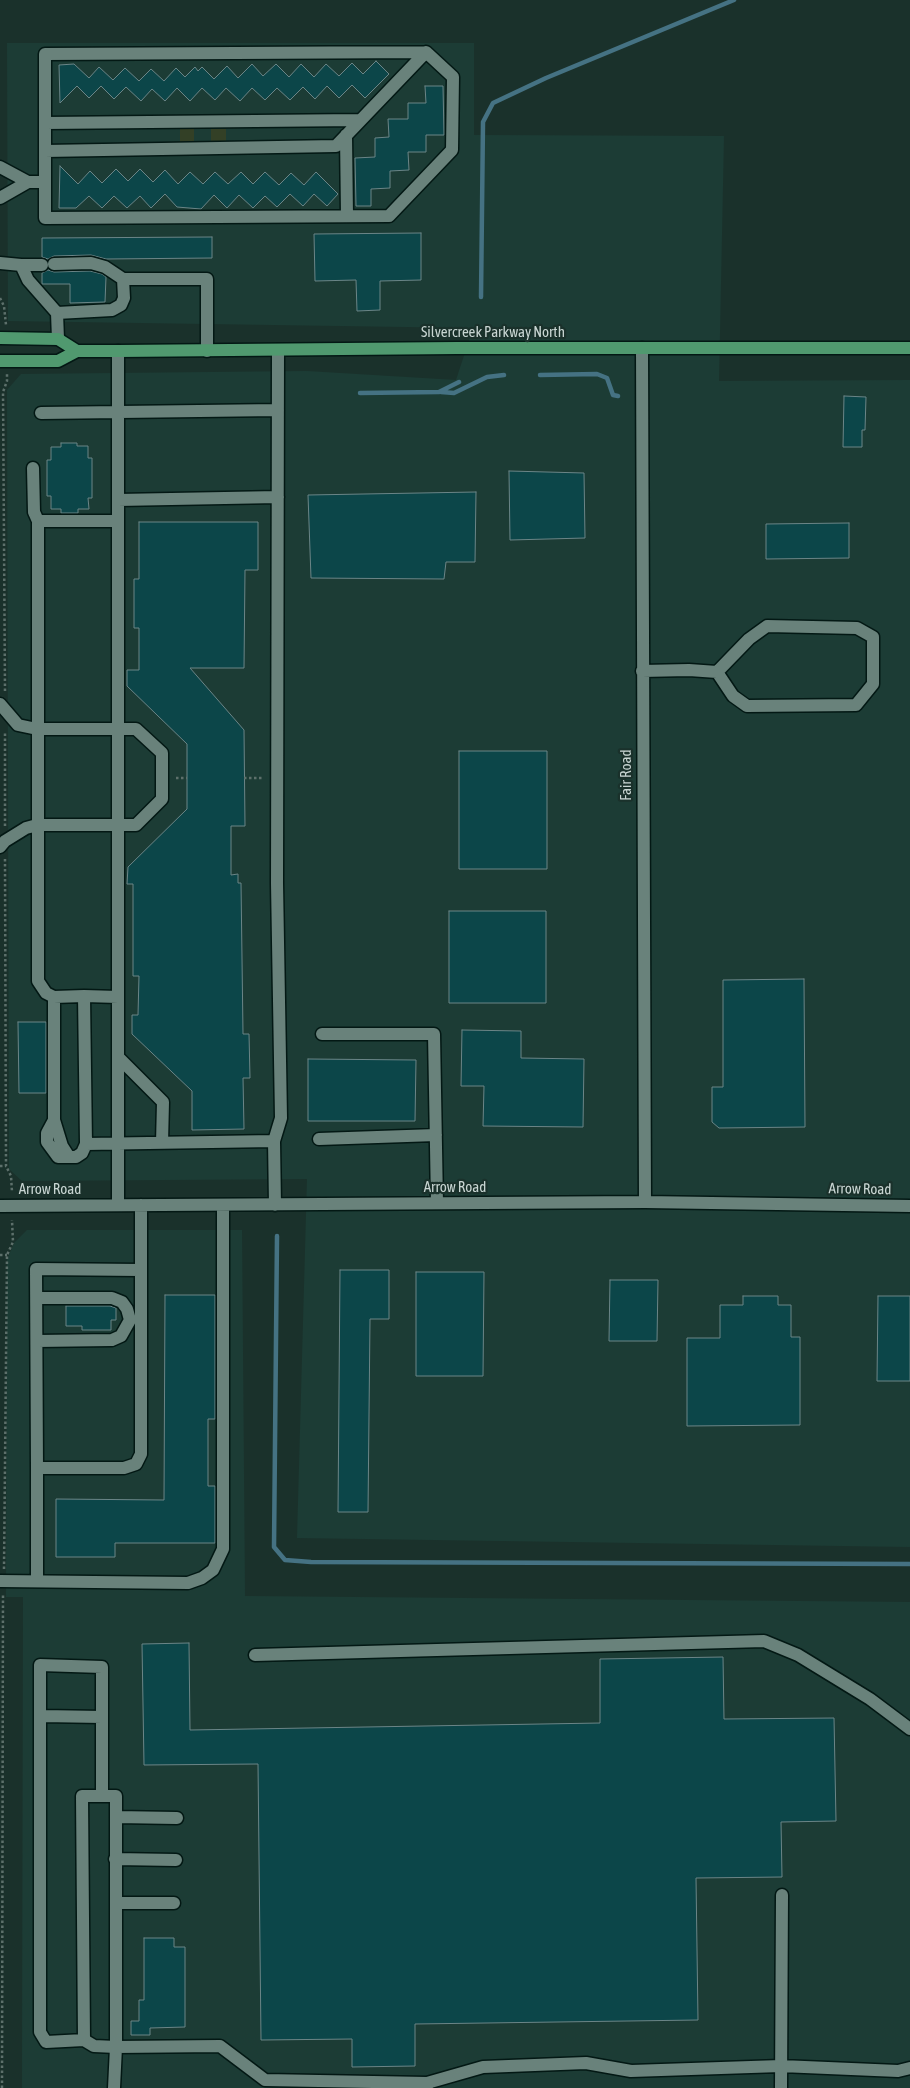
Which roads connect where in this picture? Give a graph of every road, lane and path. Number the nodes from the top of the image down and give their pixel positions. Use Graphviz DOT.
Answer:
graph roads {
  1 [pos="426,52"];
  2 [pos="360,120"];
  3 [pos="45,123"];
  4 [pos="346,135"];
  5 [pos="45,151"];
  6 [pos="0,167"];
  7 [pos="28,182"];
  8 [pos="45,182"];
  9 [pos="0,198"];
  10 [pos="347,216"];
  11 [pos="0,263"];
  12 [pos="21,265"];
  13 [pos="123,279"];
  14 [pos="0,298"];
  15 [pos="57,313"];
  16 [pos="6,316"];
  17 [pos="0,338"];
  18 [pos="58,339"];
  19 [pos="642,348"];
  20 [pos="910,348"];
  21 [pos="77,350"];
  22 [pos="278,350"];
  23 [pos="118,351"];
  24 [pos="207,351"];
  25 [pos="0,361"];
  26 [pos="7,381"];
  27 [pos="278,410"];
  28 [pos="118,411"];
  29 [pos="41,413"];
  30 [pos="34,468"];
  31 [pos="278,497"];
  32 [pos="118,500"];
  33 [pos="38,521"];
  34 [pos="118,521"];
  35 [pos="642,671"];
  36 [pos="717,672"];
  37 [pos="2,707"];
  38 [pos="37,729"];
  39 [pos="118,729"];
  40 [pos="244,778"];
  41 [pos="277,778"];
  42 [pos="37,825"];
  43 [pos="118,825"];
  44 [pos="2,844"];
  45 [pos="84,996"];
  46 [pos="54,997"];
  47 [pos="118,997"];
  48 [pos="322,1034"];
  49 [pos="118,1057"];
  50 [pos="436,1135"];
  51 [pos="319,1139"];
  52 [pos="274,1141"];
  53 [pos="162,1143"];
  54 [pos="86,1144"];
  55 [pos="118,1144"];
  56 [pos="0,1166"];
  57 [pos="6,1166"];
  58 [pos="11,1176"];
  59 [pos="645,1202"];
  60 [pos="275,1204"];
  61 [pos="437,1204"];
  62 [pos="118,1205"];
  63 [pos="141,1205"];
  64 [pos="223,1205"];
  65 [pos="6,1206"];
  66 [pos="910,1206"];
  67 [pos="0,1255"];
  68 [pos="7,1255"];
  69 [pos="140,1270"];
  70 [pos="36,1298"];
  71 [pos="37,1341"];
  72 [pos="37,1468"];
  73 [pos="2,1581"];
  74 [pos="37,1581"];
  75 [pos="255,1655"];
  76 [pos="42,1716"];
  77 [pos="102,1717"];
  78 [pos="910,1729"];
  79 [pos="102,1795"];
  80 [pos="116,1817"];
  81 [pos="177,1818"];
  82 [pos="115,1859"];
  83 [pos="176,1860"];
  84 [pos="782,1895"];
  85 [pos="116,1903"];
  86 [pos="174,1903"];
  87 [pos="84,2040"];
  88 [pos="116,2047"];
  89 [pos="781,2066"];
  90 [pos="910,2068"];
  91 [pos="427,2086"];
  92 [pos="2,2088"];
  93 [pos="114,2088"];
  94 [pos="781,2088"];
  1 -- 2 [label="street"];
  1 -- 3 [label="street"];
  1 -- 10 [label="street"];
  2 -- 3 [label="street"];
  2 -- 4 [label="street"];
  3 -- 5 [label="street"];
  4 -- 5 [label="street"];
  4 -- 10 [label="street"];
  5 -- 8 [label="street"];
  6 -- 7 [label="street"];
  7 -- 8 [label="street"];
  7 -- 9 [label="street"];
  8 -- 10 [label="street"];
  11 -- 12 [label="street"];
  12 -- 13 [label="street"];
  12 -- 15 [label="street"];
  13 -- 15 [label="street"];
  13 -- 24 [label="street"];
  14 -- 16 [label="path"];
  15 -- 18 [label="street"];
  17 -- 18 [label="main road, Silvercreek Parkway North"];
  18 -- 21 [label="main road, Silvercreek Parkway North"];
  19 -- 20 [label="main road, Silvercreek Parkway North"];
  19 -- 22 [label="main road, Silvercreek Parkway North"];
  19 -- 35 [label="street, Fair Road"];
  21 -- 23 [label="main road, Silvercreek Parkway North"];
  21 -- 25 [label="main road, Silvercreek Parkway North"];
  22 -- 24 [label="main road, Silvercreek Parkway North"];
  22 -- 27 [label="street"];
  23 -- 24 [label="main road, Silvercreek Parkway North"];
  23 -- 28 [label="street"];
  26 -- 37 [label="path"];
  27 -- 28 [label="street"];
  27 -- 31 [label="street"];
  28 -- 29 [label="street"];
  28 -- 32 [label="street"];
  30 -- 33 [label="street"];
  31 -- 32 [label="street"];
  31 -- 41 [label="street"];
  32 -- 34 [label="street"];
  33 -- 34 [label="street"];
  33 -- 38 [label="street"];
  34 -- 39 [label="street"];
  35 -- 36 [label="street"];
  35 -- 59 [label="street, Fair Road"];
  36 -- 36 [label="street"];
  37 -- 38 [label="street"];
  37 -- 44 [label="path"];
  38 -- 39 [label="street"];
  38 -- 42 [label="street"];
  39 -- 43 [label="street"];
  39 -- 43 [label="street"];
  40 -- 41 [label="path"];
  41 -- 52 [label="street"];
  42 -- 43 [label="street"];
  42 -- 44 [label="street"];
  42 -- 46 [label="street"];
  43 -- 47 [label="street"];
  44 -- 57 [label="path"];
  45 -- 46 [label="street"];
  45 -- 47 [label="street"];
  45 -- 54 [label="street"];
  46 -- 54 [label="street"];
  47 -- 49 [label="street"];
  48 -- 50 [label="street"];
  49 -- 53 [label="street"];
  49 -- 55 [label="street"];
  50 -- 51 [label="street"];
  50 -- 61 [label="street"];
  52 -- 53 [label="street"];
  52 -- 60 [label="street"];
  53 -- 55 [label="street"];
  54 -- 55 [label="street"];
  55 -- 62 [label="street"];
  56 -- 57 [label="path"];
  57 -- 58 [label="path"];
  59 -- 61 [label="street, Arrow Road"];
  59 -- 66 [label="street, Arrow Road"];
  60 -- 61 [label="street, Arrow Road"];
  60 -- 64 [label="street, Arrow Road"];
  62 -- 63 [label="street, Arrow Road"];
  62 -- 65 [label="street, Arrow Road"];
  63 -- 64 [label="street, Arrow Road"];
  63 -- 69 [label="street"];
  64 -- 74 [label="street"];
  65 -- 68 [label="path"];
  67 -- 68 [label="path"];
  68 -- 73 [label="path"];
  69 -- 70 [label="street"];
  69 -- 72 [label="street"];
  70 -- 71 [label="street"];
  70 -- 71 [label="street"];
  71 -- 72 [label="street"];
  72 -- 74 [label="street"];
  73 -- 74 [label="street"];
  73 -- 92 [label="path"];
  75 -- 78 [label="street"];
  76 -- 77 [label="street"];
  76 -- 77 [label="street"];
  76 -- 87 [label="street"];
  77 -- 79 [label="street"];
  79 -- 80 [label="street"];
  79 -- 87 [label="street"];
  80 -- 81 [label="street"];
  80 -- 82 [label="street"];
  82 -- 83 [label="street"];
  82 -- 85 [label="street"];
  84 -- 89 [label="street"];
  85 -- 86 [label="street"];
  85 -- 88 [label="street"];
  87 -- 88 [label="street"];
  88 -- 91 [label="street"];
  88 -- 93 [label="street"];
  89 -- 90 [label="street"];
  89 -- 91 [label="street"];
  89 -- 94 [label="street"];
}
